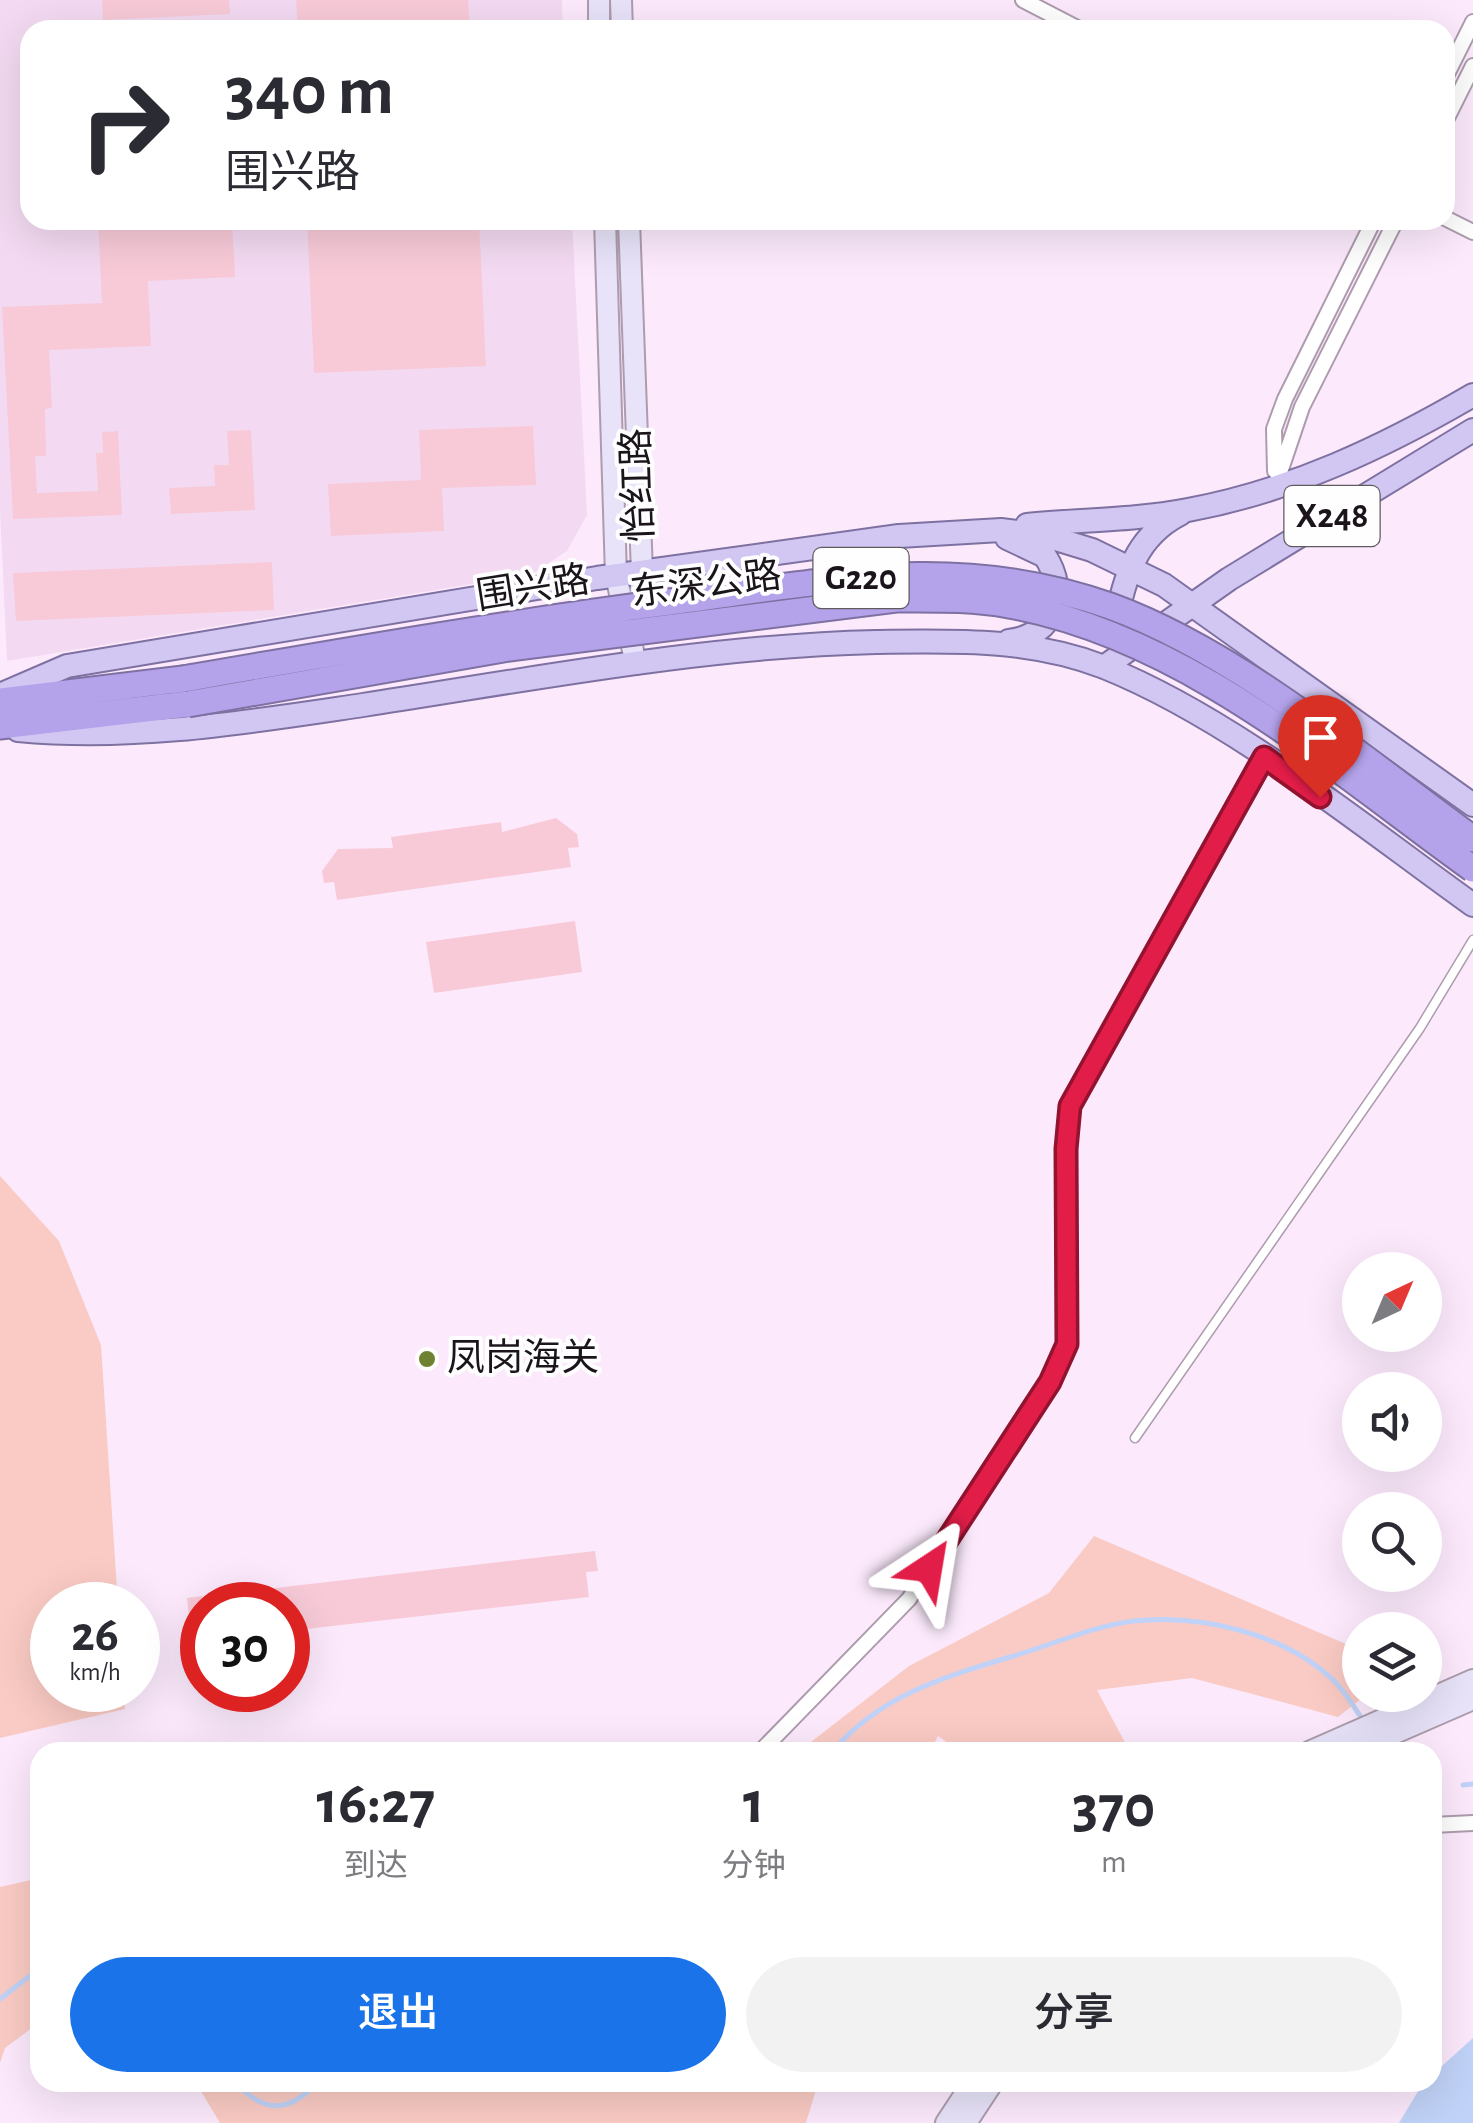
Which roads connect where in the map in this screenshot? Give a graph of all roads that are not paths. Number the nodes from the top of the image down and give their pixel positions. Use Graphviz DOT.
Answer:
graph roads {
  1 [pos="1023,0"];
  2 [pos="1062,20"];
  3 [pos="1473,22"];
  4 [pos="1455,58"];
  5 [pos="1473,66"];
  6 [pos="1455,102"];
  7 [pos="605,230"];
  8 [pos="629,230"];
  9 [pos="1369,230"];
  10 [pos="1391,230"];
  11 [pos="1473,395"];
  12 [pos="1473,430"];
  13 [pos="1275,487"];
  14 [pos="1188,510"];
  15 [pos="954,532"];
  16 [pos="1129,567"];
  17 [pos="642,573"];
  18 [pos="616,576"];
  19 [pos="1193,604"];
  20 [pos="999,642"];
  21 [pos="636,664"];
  22 [pos="1104,667"];
  23 [pos="185,691"];
  24 [pos="0,698"];
  25 [pos="0,728"];
  26 [pos="1264,757"];
  27 [pos="1473,805"];
  28 [pos="1473,839"];
  29 [pos="1473,870"];
  30 [pos="1473,905"];
  31 [pos="1473,940"];
  32 [pos="1135,1438"];
  33 [pos="1473,1680"];
  34 [pos="1473,1700"];
  35 [pos="770,1742"];
  36 [pos="1351,1742"];
  37 [pos="1355,1742"];
  38 [pos="1473,1822"];
  39 [pos="1442,1825"];
  40 [pos="966,2092"];
  41 [pos="986,2092"];
  42 [pos="946,2123"];
  43 [pos="966,2123"];
  1 -- 2 [label="street"];
  3 -- 4 [label="street"];
  5 -- 6 [label="street"];
  7 -- 18 [label="street, 怡红路"];
  8 -- 17 [label="street, 怡红路"];
  9 -- 13 [label="street"];
  10 -- 13 [label="street"];
  11 -- 13 [label="main road, X248"];
  12 -- 19 [label="main road, X248"];
  13 -- 14 [label="main road, X248"];
  14 -- 15 [label="main road"];
  14 -- 16 [label="main road, X248"];
  15 -- 16 [label="main road, 围兴路"];
  15 -- 17 [label="main road, 围兴路"];
  15 -- 20 [label="main road"];
  16 -- 19 [label="main road, 围兴路"];
  16 -- 22 [label="main road, X248"];
  17 -- 18 [label="main road, 围兴路"];
  17 -- 21 [label="street, 怡红路"];
  18 -- 21 [label="street, 怡红路"];
  18 -- 24 [label="main road, 围兴路"];
  19 -- 22 [label="main road, X248"];
  19 -- 27 [label="main road, 围兴路"];
  20 -- 21 [label="main road"];
  20 -- 22 [label="main road"];
  21 -- 25 [label="main road"];
  22 -- 26 [label="main road"];
  23 -- 24 [label="highway, 东深公路 / G220"];
  23 -- 25 [label="highway, 东深公路 / G220"];
  23 -- 28 [label="highway, 东深公路 / G220, bridge"];
  23 -- 29 [label="highway, 东深公路 / G220, bridge"];
  26 -- 30 [label="main road"];
  26 -- 35 [label="street"];
  31 -- 32 [label="lane"];
  33 -- 36 [label="street"];
  34 -- 37 [label="street"];
  38 -- 39 [label="street"];
  40 -- 42 [label="street"];
  41 -- 43 [label="street"];
}
